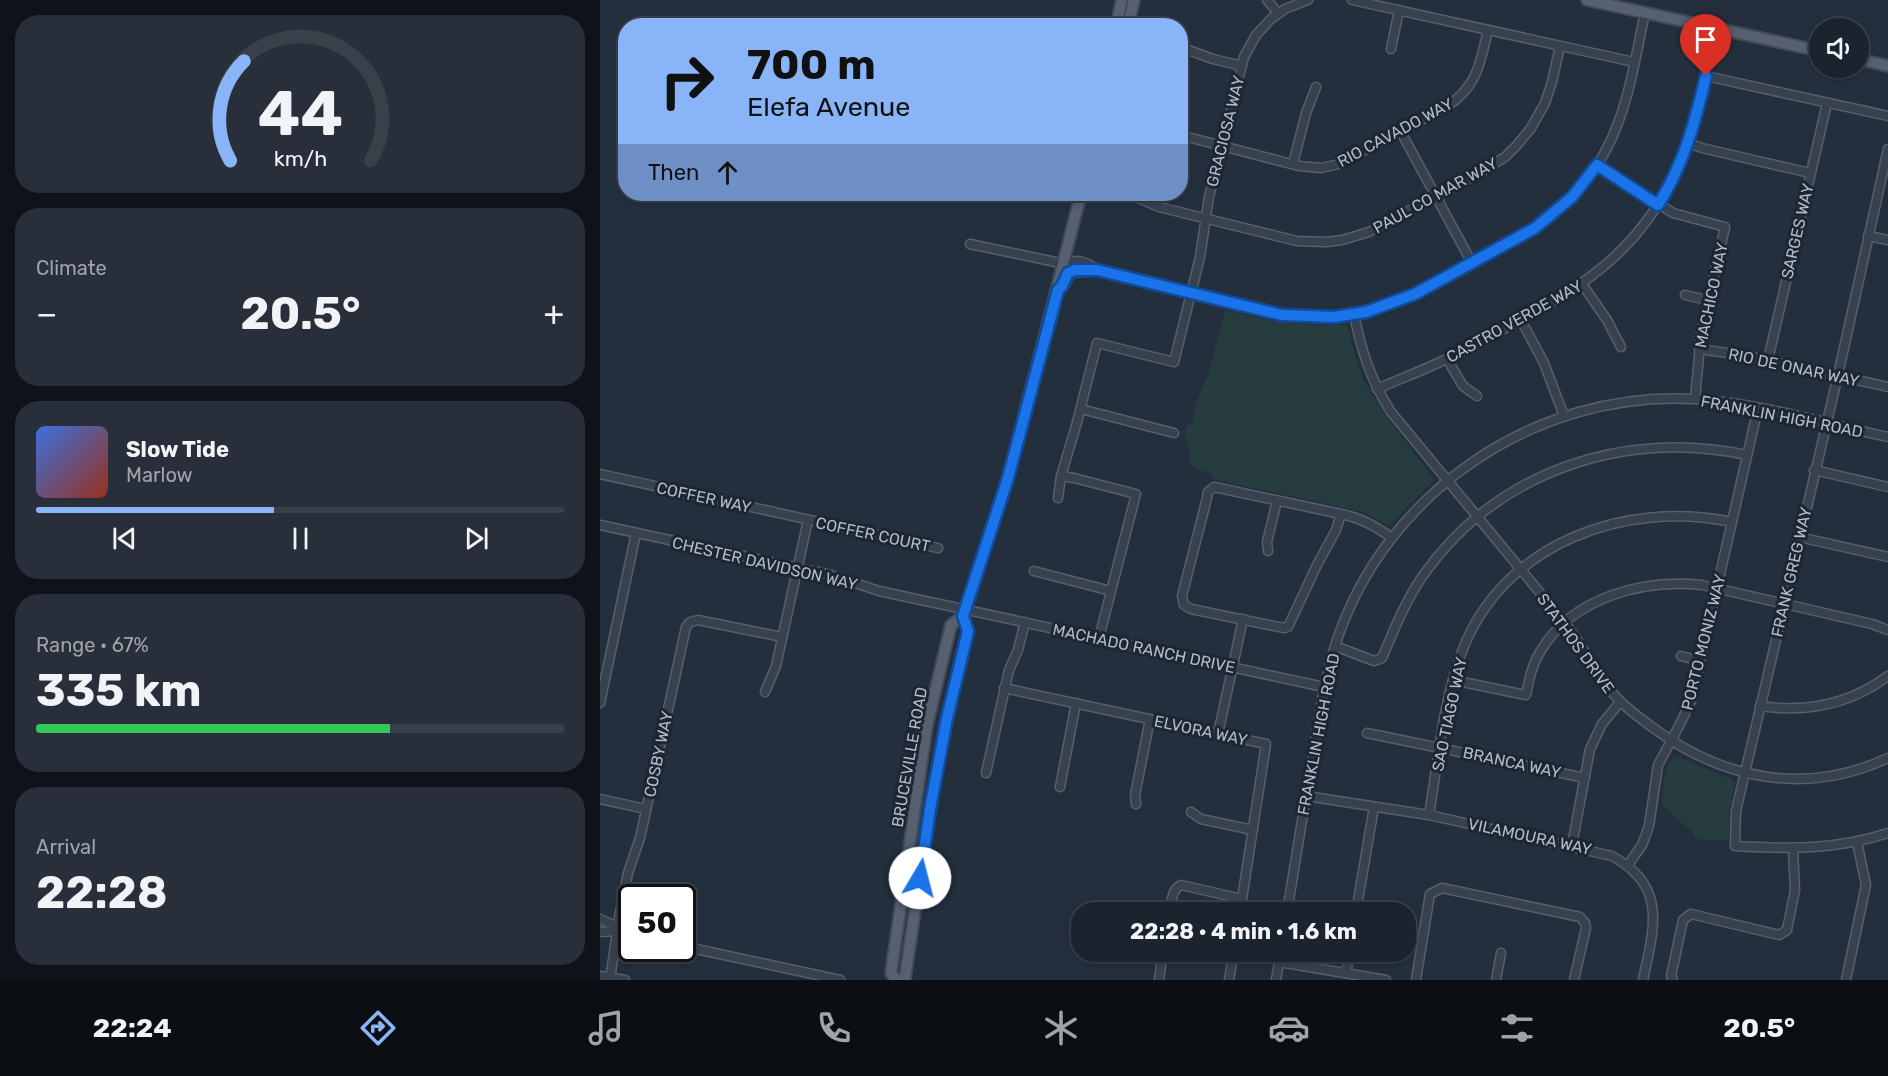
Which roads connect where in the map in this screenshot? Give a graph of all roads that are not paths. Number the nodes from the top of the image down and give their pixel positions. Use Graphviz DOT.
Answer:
graph roads {
  1 [pos="1134,0"];
  2 [pos="1267,0"];
  3 [pos="1308,0"];
  4 [pos="1352,0"];
  5 [pos="1587,0"];
  6 [pos="1123,2"];
  7 [pos="1399,10"];
  8 [pos="1645,13"];
  9 [pos="1278,14"];
  10 [pos="1115,18"];
  11 [pos="1118,18"];
  12 [pos="1122,18"];
  13 [pos="1130,18"];
  14 [pos="1488,30"];
  15 [pos="1560,46"];
  16 [pos="1390,49"];
  17 [pos="1809,49"];
  18 [pos="1188,50"];
  19 [pos="1634,62"];
  20 [pos="1869,62"];
  21 [pos="1242,66"];
  22 [pos="1888,66"];
  23 [pos="1316,87"];
  24 [pos="1827,103"];
  25 [pos="1888,116"];
  26 [pos="1401,132"];
  27 [pos="1188,137"];
  28 [pos="1688,143"];
  29 [pos="1221,146"];
  30 [pos="1888,149"];
  31 [pos="1293,164"];
  32 [pos="1597,165"];
  33 [pos="1810,173"];
  34 [pos="1436,197"];
  35 [pos="1080,201"];
  36 [pos="1145,201"];
  37 [pos="1658,205"];
  38 [pos="1206,219"];
  39 [pos="1868,236"];
  40 [pos="1888,240"];
  41 [pos="970,244"];
  42 [pos="1472,263"];
  43 [pos="1065,264"];
  44 [pos="1093,270"];
  45 [pos="1582,284"];
  46 [pos="1058,290"];
  47 [pos="1191,293"];
  48 [pos="1685,295"];
  49 [pos="1708,300"];
  50 [pos="1354,314"];
  51 [pos="1521,320"];
  52 [pos="1621,347"];
  53 [pos="1699,349"];
  54 [pos="1447,359"];
  55 [pos="1768,360"];
  56 [pos="1838,375"];
  57 [pos="1888,387"];
  58 [pos="1377,389"];
  59 [pos="1477,396"];
  60 [pos="1695,399"];
  61 [pos="1758,408"];
  62 [pos="1081,409"];
  63 [pos="1564,416"];
  64 [pos="1826,423"];
  65 [pos="1174,433"];
  66 [pos="1888,437"];
  67 [pos="1747,455"];
  68 [pos="1814,470"];
  69 [pos="600,474"];
  70 [pos="1061,476"];
  71 [pos="1447,481"];
  72 [pos="1888,487"];
  73 [pos="1058,498"];
  74 [pos="1277,501"];
  75 [pos="1341,514"];
  76 [pos="1478,517"];
  77 [pos="808,520"];
  78 [pos="1732,522"];
  79 [pos="600,525"];
  80 [pos="636,533"];
  81 [pos="1799,537"];
  82 [pos="1392,538"];
  83 [pos="938,548"];
  84 [pos="1268,551"];
  85 [pos="1888,557"];
  86 [pos="797,568"];
  87 [pos="1521,570"];
  88 [pos="1034,571"];
  89 [pos="1717,588"];
  90 [pos="1111,591"];
  91 [pos="1784,604"];
  92 [pos="964,613"];
  93 [pos="1243,619"];
  94 [pos="1025,622"];
  95 [pos="1565,623"];
  96 [pos="1888,630"];
  97 [pos="782,637"];
  98 [pos="1099,638"];
  99 [pos="1335,646"];
  100 [pos="1681,656"];
  101 [pos="1700,661"];
  102 [pos="1232,667"];
  103 [pos="1888,676"];
  104 [pos="1453,680"];
  105 [pos="1324,687"];
  106 [pos="1004,688"];
  107 [pos="765,692"];
  108 [pos="1620,702"];
  109 [pos="600,703"];
  110 [pos="1077,703"];
  111 [pos="1760,705"];
  112 [pos="1150,719"];
  113 [pos="1367,733"];
  114 [pos="1218,734"];
  115 [pos="1670,741"];
  116 [pos="1440,747"];
  117 [pos="1888,758"];
  118 [pos="986,773"];
  119 [pos="1745,774"];
  120 [pos="1585,778"];
  121 [pos="1060,787"];
  122 [pos="1306,796"];
  123 [pos="600,799"];
  124 [pos="1136,804"];
  125 [pos="1374,807"];
  126 [pos="646,809"];
  127 [pos="1191,812"];
  128 [pos="1429,815"];
  129 [pos="1253,830"];
  130 [pos="1888,833"];
  131 [pos="1857,842"];
  132 [pos="1572,845"];
  133 [pos="1792,849"];
  134 [pos="1628,865"];
  135 [pos="1242,899"];
  136 [pos="1172,902"];
  137 [pos="1242,902"];
  138 [pos="1289,902"];
  139 [pos="1358,902"];
  140 [pos="600,919"];
  141 [pos="617,931"];
  142 [pos="600,932"];
  143 [pos="696,949"];
  144 [pos="1501,953"];
  145 [pos="1161,962"];
  146 [pos="1232,962"];
  147 [pos="1279,962"];
  148 [pos="1348,962"];
  149 [pos="1346,973"];
  150 [pos="600,976"];
  151 [pos="610,979"];
  152 [pos="625,980"];
  153 [pos="840,980"];
  154 [pos="896,980"];
  155 [pos="901,980"];
  156 [pos="1159,980"];
  157 [pos="1229,980"];
  158 [pos="1276,980"];
  159 [pos="1386,980"];
  160 [pos="1416,980"];
  161 [pos="1496,980"];
  162 [pos="1574,980"];
  163 [pos="1643,980"];
  164 [pos="1673,980"];
  165 [pos="1846,980"];
  1 -- 13 [label="main road"];
  2 -- 9 [label="street"];
  3 -- 9 [label="street, GRACIOSA WAY"];
  4 -- 7 [label="street"];
  5 -- 8 [label="main road"];
  6 -- 10 [label="main road"];
  6 -- 11 [label="main road"];
  6 -- 12 [label="main road"];
  7 -- 14 [label="street"];
  7 -- 16 [label="street"];
  8 -- 17 [label="main road"];
  8 -- 19 [label="street"];
  9 -- 21 [label="street, GRACIOSA WAY"];
  14 -- 15 [label="street"];
  14 -- 26 [label="street, RIO CAVADO WAY"];
  15 -- 19 [label="street"];
  15 -- 34 [label="street, PAUL CO MAR WAY"];
  18 -- 21 [label="street"];
  19 -- 32 [label="street"];
  20 -- 22 [label="main road"];
  21 -- 29 [label="street, GRACIOSA WAY"];
  23 -- 31 [label="street"];
  24 -- 25 [label="street, CASTRO VERDE WAY"];
  24 -- 28 [label="street, CASTRO VERDE WAY"];
  24 -- 33 [label="street, SARGES WAY"];
  26 -- 31 [label="street, RIO CAVADO WAY"];
  26 -- 34 [label="street"];
  27 -- 29 [label="street, RIO CAVADO WAY"];
  28 -- 33 [label="street"];
  28 -- 37 [label="street, CASTRO VERDE WAY"];
  29 -- 31 [label="street, RIO CAVADO WAY"];
  29 -- 38 [label="street, GRACIOSA WAY"];
  30 -- 39 [label="street, FRANK GREG WAY"];
  32 -- 37 [label="street, MACHICO WAY"];
  32 -- 42 [label="street"];
  33 -- 55 [label="street, SARGES WAY"];
  34 -- 38 [label="street, PAUL CO MAR WAY"];
  34 -- 42 [label="street"];
  35 -- 43 [label="main road, BRUCEVILLE ROAD"];
  36 -- 38 [label="street, PAUL CO MAR WAY"];
  37 -- 45 [label="street, CASTRO VERDE WAY"];
  37 -- 49 [label="street, MACHICO WAY"];
  38 -- 47 [label="street, GRACIOSA WAY"];
  39 -- 40 [label="street"];
  39 -- 56 [label="street, FRANK GREG WAY"];
  41 -- 43 [label="street"];
  42 -- 50 [label="street"];
  43 -- 44 [label="street"];
  43 -- 46 [label="main road, BRUCEVILLE ROAD"];
  44 -- 46 [label="main road"];
  44 -- 47 [label="street"];
  45 -- 51 [label="street, CASTRO VERDE WAY"];
  45 -- 52 [label="street"];
  46 -- 92 [label="main road, BRUCEVILLE ROAD"];
  47 -- 50 [label="street"];
  47 -- 62 [label="street, GRACIOSA WAY"];
  48 -- 49 [label="street"];
  49 -- 53 [label="street, MACHICO WAY"];
  50 -- 58 [label="street, STATHOS DRIVE"];
  51 -- 54 [label="street, CASTRO VERDE WAY"];
  51 -- 63 [label="street"];
  53 -- 55 [label="street, RIO DE ONAR WAY"];
  53 -- 60 [label="street, MACHICO WAY"];
  54 -- 58 [label="street, CASTRO VERDE WAY"];
  54 -- 59 [label="street"];
  55 -- 56 [label="street, RIO DE ONAR WAY"];
  56 -- 57 [label="street, RIO DE ONAR WAY"];
  56 -- 64 [label="street, FRANK GREG WAY"];
  58 -- 71 [label="street, STATHOS DRIVE"];
  60 -- 61 [label="street, FRANKLIN HIGH ROAD"];
  60 -- 63 [label="street, FRANKLIN HIGH ROAD"];
  61 -- 64 [label="street, FRANKLIN HIGH ROAD"];
  61 -- 67 [label="street, PORTO MONIZ WAY"];
  62 -- 65 [label="street"];
  62 -- 70 [label="street"];
  63 -- 71 [label="street, FRANKLIN HIGH ROAD"];
  64 -- 66 [label="street, FRANKLIN HIGH ROAD"];
  64 -- 68 [label="street, FRANK GREG WAY"];
  67 -- 76 [label="street"];
  67 -- 78 [label="street, PORTO MONIZ WAY"];
  68 -- 72 [label="street"];
  68 -- 81 [label="street, FRANK GREG WAY"];
  69 -- 77 [label="street, COFFER WAY"];
  70 -- 73 [label="street"];
  70 -- 90 [label="street"];
  71 -- 76 [label="street, STATHOS DRIVE"];
  71 -- 82 [label="street, FRANKLIN HIGH ROAD"];
  74 -- 75 [label="street"];
  74 -- 84 [label="street"];
  74 -- 93 [label="street"];
  75 -- 82 [label="street"];
  75 -- 93 [label="street"];
  76 -- 87 [label="street, STATHOS DRIVE"];
  76 -- 99 [label="street"];
  77 -- 83 [label="street, COFFER COURT"];
  77 -- 86 [label="street"];
  78 -- 87 [label="street, SAO TIAGO WAY"];
  78 -- 89 [label="street, PORTO MONIZ WAY"];
  79 -- 80 [label="street, CHESTER DAVIDSON WAY"];
  80 -- 86 [label="street, CHESTER DAVIDSON WAY"];
  80 -- 109 [label="street"];
  81 -- 85 [label="street"];
  81 -- 91 [label="street, FRANK GREG WAY"];
  82 -- 99 [label="street, FRANKLIN HIGH ROAD"];
  86 -- 92 [label="street, CHESTER DAVIDSON WAY"];
  86 -- 97 [label="street"];
  87 -- 95 [label="street, STATHOS DRIVE"];
  87 -- 104 [label="street, SAO TIAGO WAY"];
  88 -- 90 [label="street"];
  89 -- 91 [label="street"];
  89 -- 95 [label="street"];
  89 -- 101 [label="street, PORTO MONIZ WAY"];
  90 -- 98 [label="street"];
  91 -- 96 [label="street"];
  91 -- 111 [label="street, FRANK GREG WAY"];
  92 -- 94 [label="street, MACHADO RANCH DRIVE"];
  92 -- 154 [label="main road, BRUCEVILLE ROAD"];
  92 -- 155 [label="main road, BRUCEVILLE ROAD"];
  93 -- 102 [label="street"];
  94 -- 98 [label="street, MACHADO RANCH DRIVE"];
  94 -- 106 [label="street"];
  95 -- 104 [label="street"];
  95 -- 108 [label="street, STATHOS DRIVE"];
  97 -- 107 [label="street"];
  97 -- 126 [label="street, COSBY WAY"];
  98 -- 102 [label="street, MACHADO RANCH DRIVE"];
  99 -- 105 [label="street, FRANKLIN HIGH ROAD"];
  100 -- 101 [label="street"];
  101 -- 115 [label="street, PORTO MONIZ WAY"];
  102 -- 105 [label="street, MACHADO RANCH DRIVE"];
  102 -- 114 [label="street"];
  103 -- 111 [label="street"];
  104 -- 116 [label="street, SAO TIAGO WAY"];
  105 -- 122 [label="street, FRANKLIN HIGH ROAD"];
  106 -- 110 [label="street, ELVORA WAY"];
  106 -- 118 [label="street"];
  108 -- 115 [label="street, STATHOS DRIVE"];
  108 -- 120 [label="street"];
  110 -- 112 [label="street, ELVORA WAY"];
  110 -- 121 [label="street"];
  111 -- 119 [label="street, FRANK GREG WAY"];
  112 -- 114 [label="street, ELVORA WAY"];
  112 -- 124 [label="street"];
  113 -- 116 [label="street, BRANCA WAY"];
  114 -- 129 [label="street, ELVORA WAY"];
  115 -- 119 [label="street, STATHOS DRIVE"];
  115 -- 134 [label="street, PORTO MONIZ WAY"];
  116 -- 120 [label="street, BRANCA WAY"];
  116 -- 128 [label="street, SAO TIAGO WAY"];
  117 -- 119 [label="street, STATHOS DRIVE"];
  119 -- 133 [label="street, FRANK GREG WAY"];
  120 -- 132 [label="street"];
  122 -- 125 [label="street, VILAMOURA WAY"];
  122 -- 138 [label="street, FRANKLIN HIGH ROAD"];
  123 -- 126 [label="street"];
  125 -- 128 [label="street, VILAMOURA WAY"];
  125 -- 139 [label="street"];
  126 -- 141 [label="street, COSBY WAY"];
  127 -- 129 [label="street"];
  128 -- 132 [label="street, VILAMOURA WAY"];
  129 -- 135 [label="street, ELVORA WAY"];
  130 -- 131 [label="street, FRANK GREG WAY"];
  131 -- 133 [label="street, FRANK GREG WAY"];
  131 -- 165 [label="street"];
  132 -- 134 [label="street, VILAMOURA WAY"];
  133 -- 164 [label="street"];
  134 -- 163 [label="street, VILAMOURA WAY"];
  135 -- 136 [label="street"];
  135 -- 137 [label="street, ELVORA WAY"];
  140 -- 141 [label="street"];
  141 -- 142 [label="street"];
  141 -- 151 [label="street, COSBY WAY"];
  143 -- 153 [label="street"];
  144 -- 161 [label="street"];
  145 -- 156 [label="street"];
  146 -- 157 [label="street"];
  147 -- 149 [label="street"];
  147 -- 158 [label="street"];
  148 -- 149 [label="street"];
  149 -- 159 [label="street"];
  150 -- 151 [label="street"];
  151 -- 152 [label="street"];
  160 -- 162 [label="street"];
}
